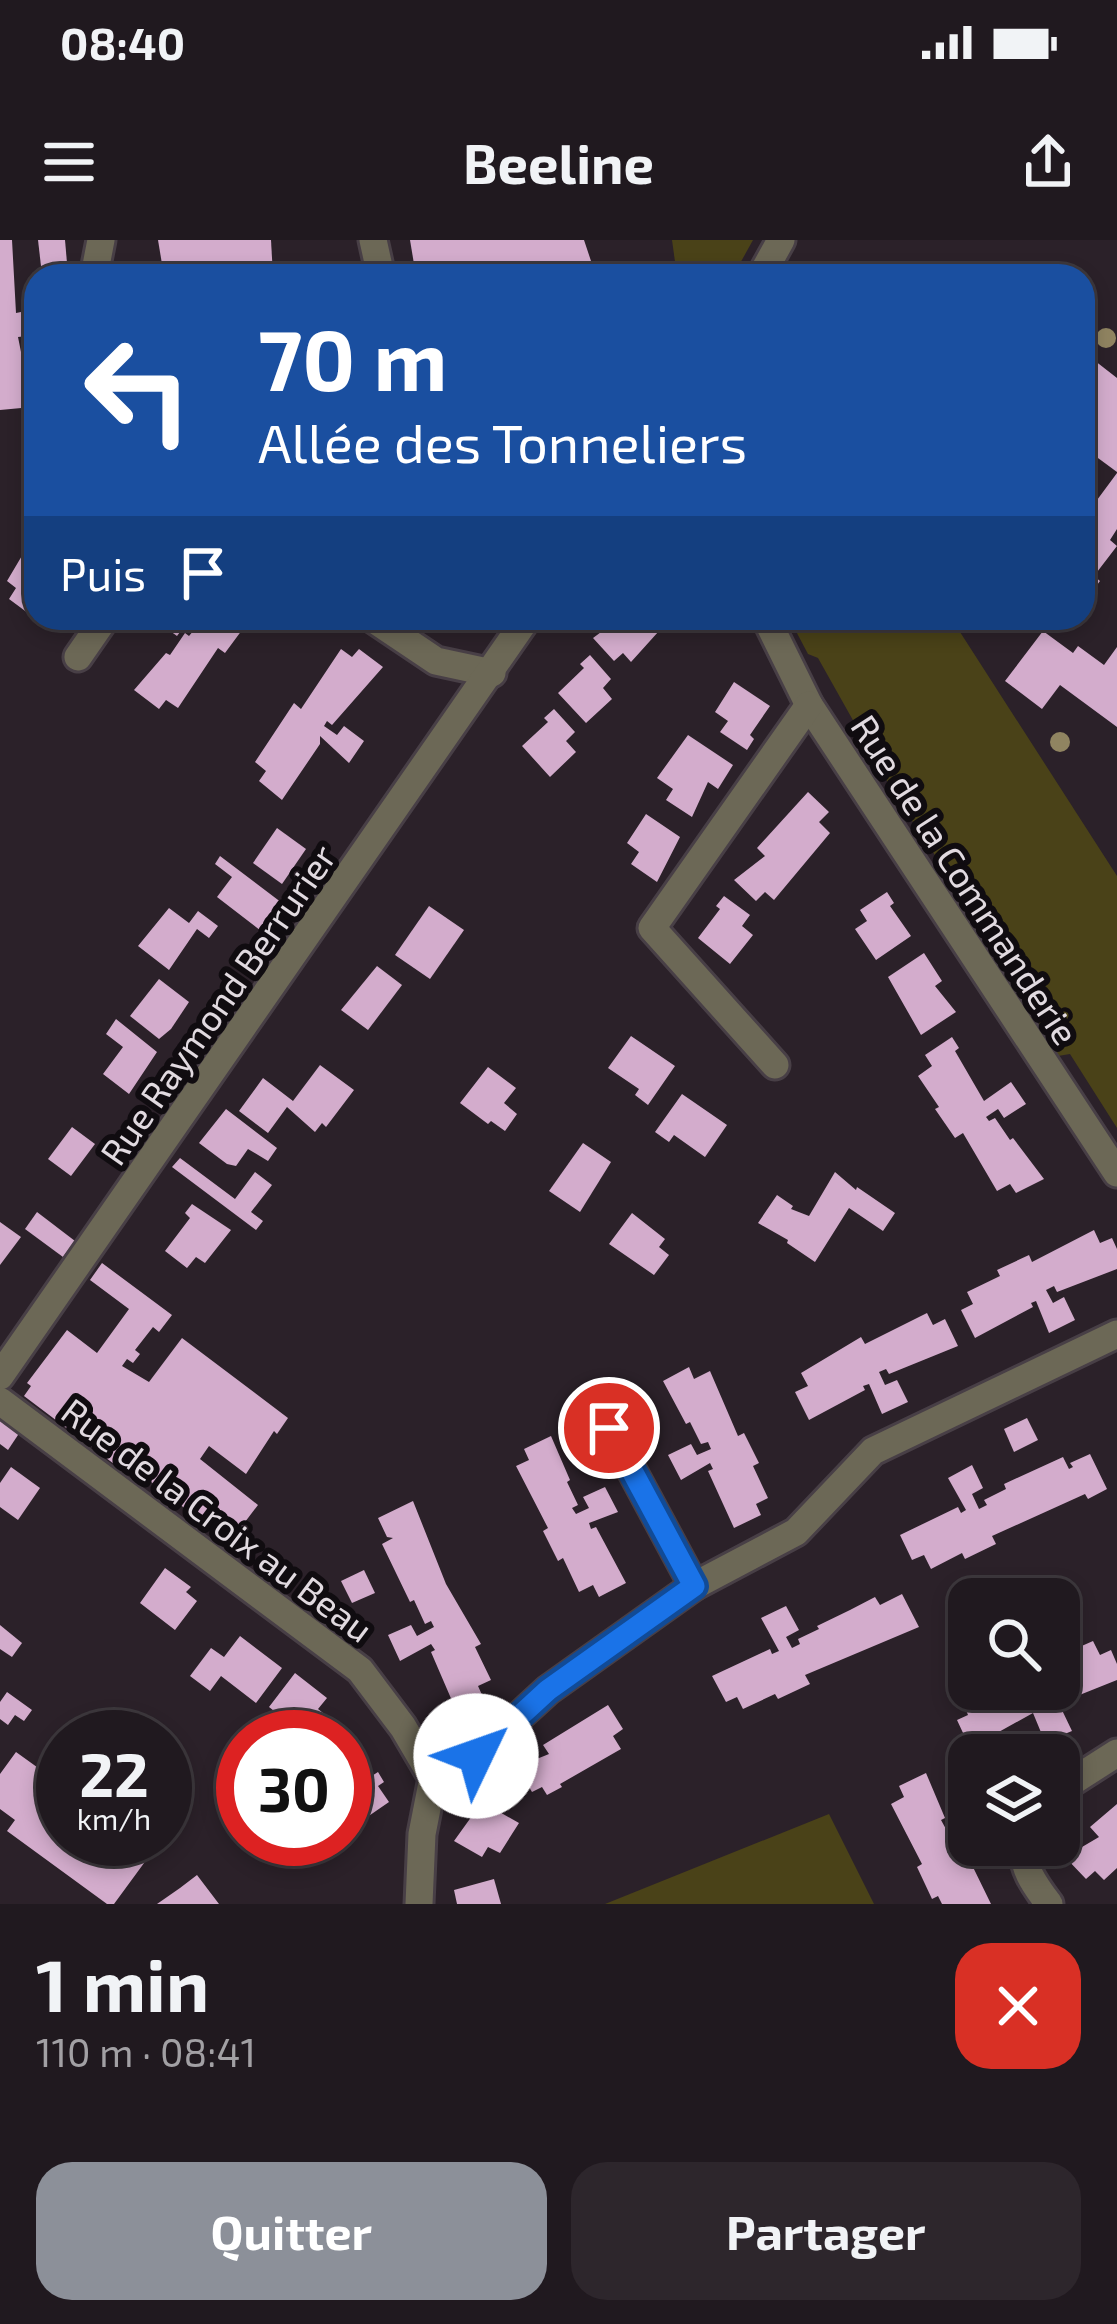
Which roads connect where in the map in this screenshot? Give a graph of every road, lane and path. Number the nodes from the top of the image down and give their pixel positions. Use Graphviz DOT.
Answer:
graph roads {
  1 [pos="97,630"];
  2 [pos="390,630"];
  3 [pos="519,630"];
  4 [pos="772,630"];
  5 [pos="78,657"];
  6 [pos="492,673"];
  7 [pos="809,705"];
  8 [pos="775,1065"];
  9 [pos="1117,1173"];
  10 [pos="1117,1334"];
  11 [pos="0,1376"];
  12 [pos="0,1401"];
  13 [pos="609,1428"];
  14 [pos="694,1586"];
  15 [pos="1117,1753"];
  16 [pos="1080,1777"];
  17 [pos="433,1778"];
  18 [pos="1027,1866"];
  19 [pos="419,1904"];
  20 [pos="1048,1904"];
  1 -- 5 [label="street"];
  2 -- 6 [label="street"];
  3 -- 6 [label="street, Rue Raymond Berrurier"];
  4 -- 7 [label="street, Rue de la Commanderie"];
  6 -- 11 [label="street, Rue Raymond Berrurier"];
  7 -- 8 [label="street"];
  7 -- 9 [label="street, Rue de la Commanderie"];
  10 -- 14 [label="street"];
  12 -- 17 [label="street, Rue de la Croix au Beau"];
  13 -- 14 [label="street"];
  14 -- 17 [label="street"];
  15 -- 16 [label="street"];
  17 -- 19 [label="street"];
  18 -- 20 [label="street"];
}
